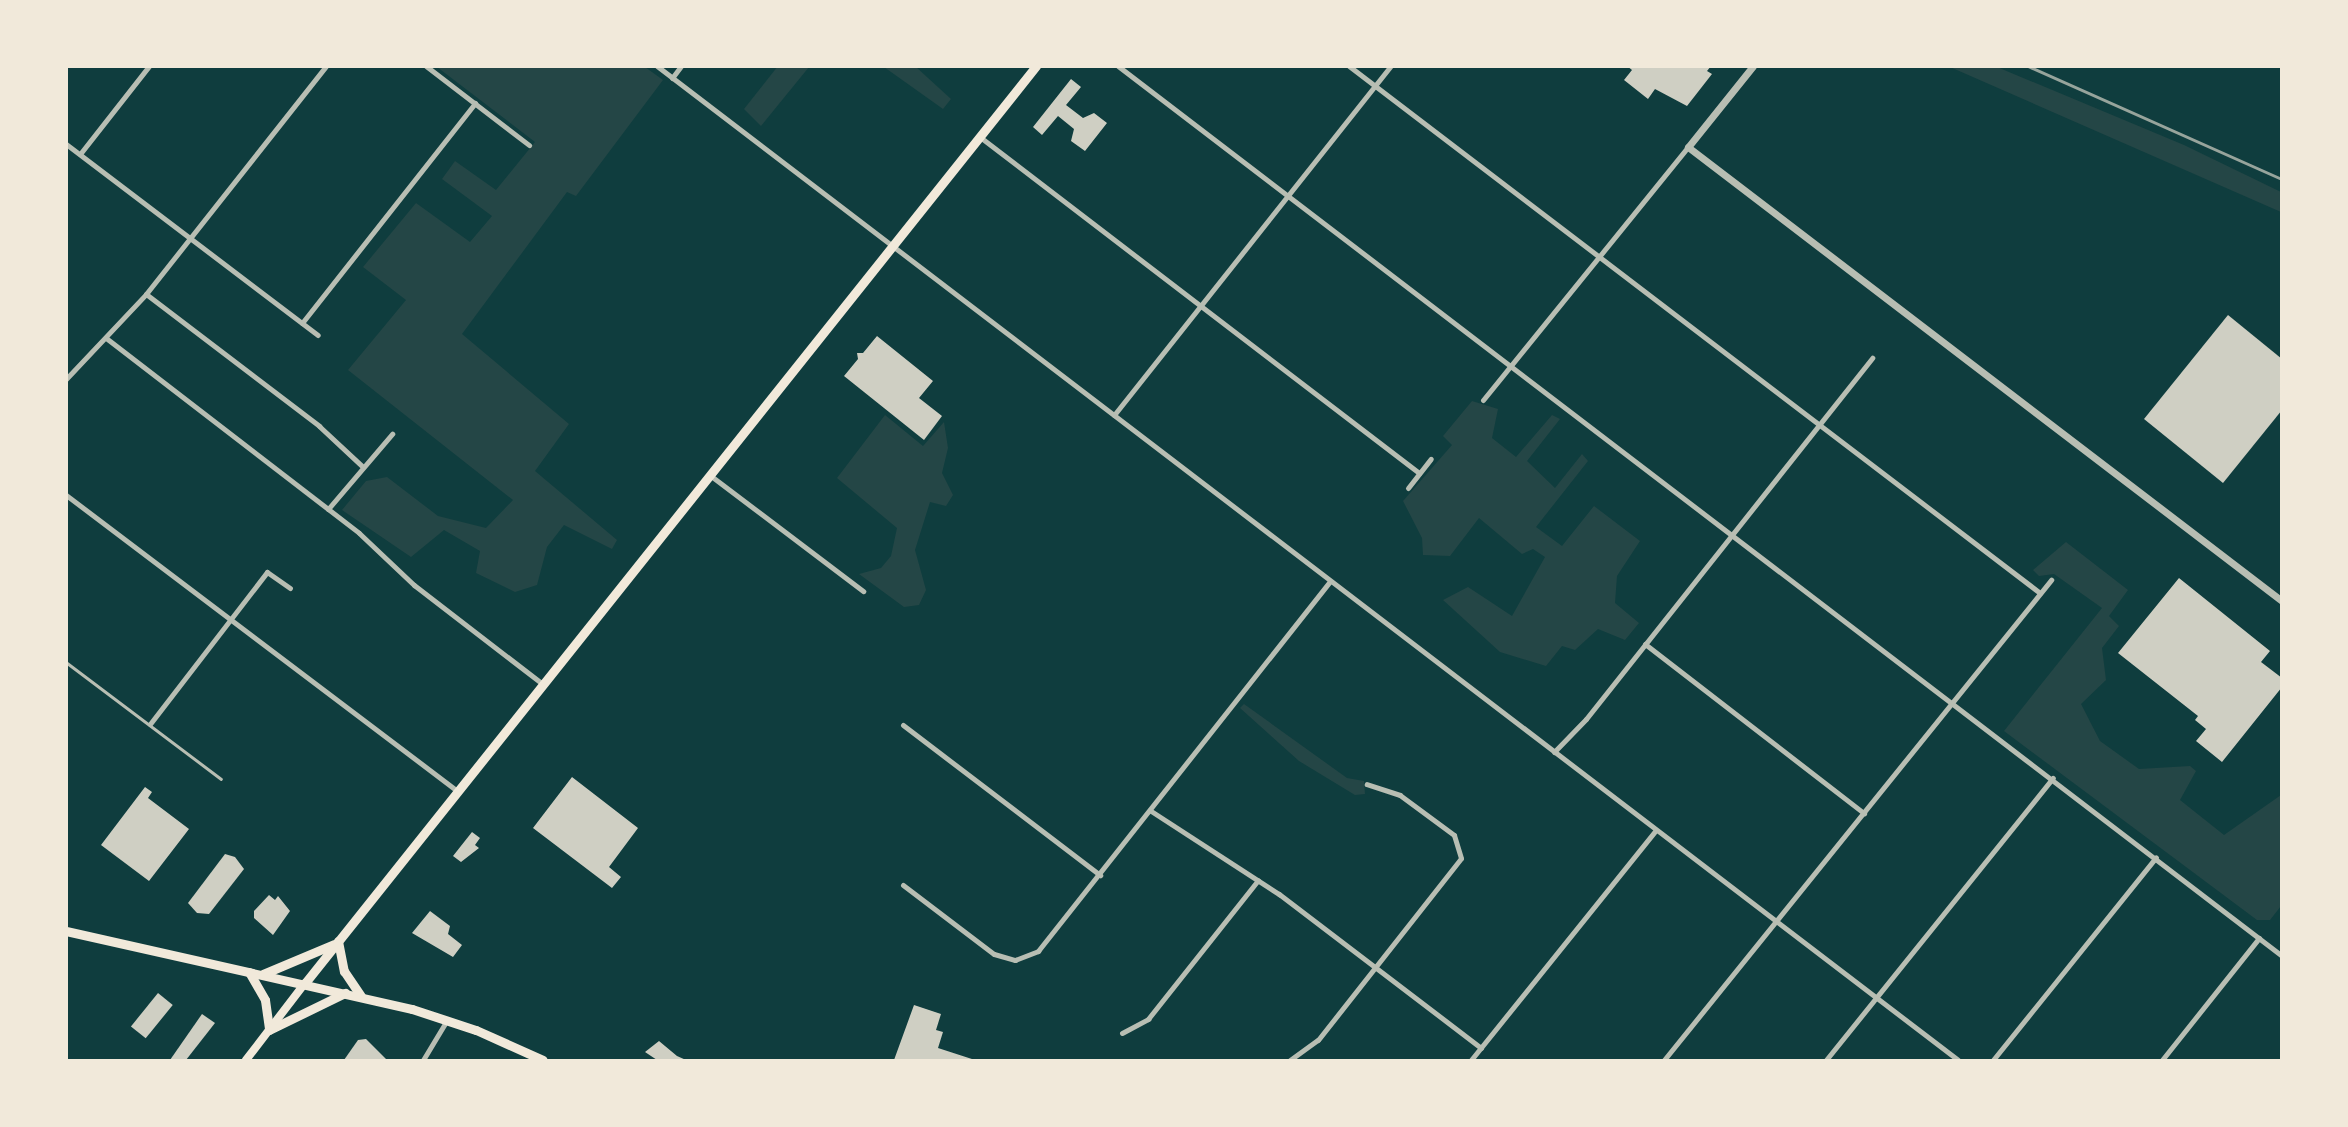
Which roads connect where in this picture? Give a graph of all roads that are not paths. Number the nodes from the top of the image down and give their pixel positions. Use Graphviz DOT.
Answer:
graph roads {
  1 [pos="149,66"];
  2 [pos="326,66"];
  3 [pos="426,66"];
  4 [pos="657,66"];
  5 [pos="681,66"];
  6 [pos="1037,66"];
  7 [pos="1118,66"];
  8 [pos="1349,66"];
  9 [pos="1391,66"];
  10 [pos="1753,66"];
  11 [pos="672,78"];
  12 [pos="1375,87"];
  13 [pos="474,103"];
  14 [pos="980,137"];
  15 [pos="66,144"];
  16 [pos="529,145"];
  17 [pos="1688,148"];
  18 [pos="80,154"];
  19 [pos="1288,197"];
  20 [pos="189,237"];
  21 [pos="894,246"];
  22 [pos="1597,255"];
  23 [pos="146,294"];
  24 [pos="1201,305"];
  25 [pos="302,323"];
  26 [pos="318,335"];
  27 [pos="106,338"];
  28 [pos="1872,358"];
  29 [pos="1511,365"];
  30 [pos="66,379"];
  31 [pos="1483,400"];
  32 [pos="1114,415"];
  33 [pos="1818,425"];
  34 [pos="392,434"];
  35 [pos="1431,458"];
  36 [pos="363,467"];
  37 [pos="1419,473"];
  38 [pos="711,476"];
  39 [pos="1408,488"];
  40 [pos="66,495"];
  41 [pos="328,509"];
  42 [pos="1731,534"];
  43 [pos="2051,580"];
  44 [pos="1330,581"];
  45 [pos="289,588"];
  46 [pos="863,591"];
  47 [pos="2040,593"];
  48 [pos="2281,601"];
  49 [pos="230,620"];
  50 [pos="1645,644"];
  51 [pos="66,662"];
  52 [pos="544,685"];
  53 [pos="1951,702"];
  54 [pos="150,724"];
  55 [pos="903,725"];
  56 [pos="1554,752"];
  57 [pos="2053,778"];
  58 [pos="221,779"];
  59 [pos="1367,785"];
  60 [pos="458,791"];
  61 [pos="1151,811"];
  62 [pos="1864,813"];
  63 [pos="1656,830"];
  64 [pos="2156,858"];
  65 [pos="1100,875"];
  66 [pos="1258,880"];
  67 [pos="903,885"];
  68 [pos="1776,922"];
  69 [pos="66,931"];
  70 [pos="2259,938"];
  71 [pos="338,941"];
  72 [pos="2281,956"];
  73 [pos="1376,967"];
  74 [pos="249,972"];
  75 [pos="262,974"];
  76 [pos="305,983"];
  77 [pos="347,993"];
  78 [pos="360,996"];
  79 [pos="1876,997"];
  80 [pos="447,1020"];
  81 [pos="269,1030"];
  82 [pos="1122,1033"];
  83 [pos="1481,1048"];
  84 [pos="246,1060"];
  85 [pos="423,1060"];
  86 [pos="543,1060"];
  87 [pos="1290,1060"];
  88 [pos="1471,1060"];
  89 [pos="1664,1060"];
  90 [pos="1826,1060"];
  91 [pos="1958,1060"];
  92 [pos="1993,1060"];
  93 [pos="2162,1060"];
  1 -- 18 [label="street"];
  2 -- 20 [label="street"];
  3 -- 13 [label="street"];
  4 -- 11 [label="street"];
  5 -- 11 [label="street"];
  6 -- 14 [label="main road"];
  7 -- 19 [label="street"];
  8 -- 12 [label="street"];
  9 -- 12 [label="street"];
  10 -- 17 [label="street"];
  11 -- 21 [label="street"];
  12 -- 19 [label="street"];
  12 -- 22 [label="street"];
  13 -- 16 [label="street"];
  13 -- 25 [label="street"];
  14 -- 21 [label="main road"];
  14 -- 24 [label="street"];
  15 -- 18 [label="street"];
  17 -- 22 [label="street"];
  17 -- 48 [label="street"];
  18 -- 20 [label="street"];
  19 -- 24 [label="street"];
  19 -- 29 [label="street"];
  20 -- 23 [label="street"];
  20 -- 25 [label="street"];
  21 -- 32 [label="street"];
  21 -- 38 [label="main road"];
  22 -- 29 [label="street"];
  22 -- 33 [label="street"];
  23 -- 27 [label="street"];
  23 -- 36 [label="street"];
  24 -- 32 [label="street"];
  24 -- 37 [label="street"];
  25 -- 26 [label="street"];
  27 -- 30 [label="street"];
  27 -- 41 [label="street"];
  28 -- 33 [label="street"];
  29 -- 31 [label="street"];
  29 -- 42 [label="street"];
  32 -- 44 [label="street"];
  33 -- 42 [label="street"];
  33 -- 47 [label="street"];
  34 -- 36 [label="street"];
  35 -- 37 [label="street"];
  36 -- 41 [label="street"];
  37 -- 39 [label="street"];
  38 -- 46 [label="street"];
  38 -- 52 [label="main road"];
  40 -- 49 [label="street"];
  41 -- 52 [label="street"];
  42 -- 50 [label="street"];
  42 -- 53 [label="street"];
  43 -- 47 [label="street"];
  44 -- 56 [label="street"];
  44 -- 61 [label="street"];
  45 -- 49 [label="street"];
  47 -- 53 [label="street"];
  49 -- 54 [label="street"];
  49 -- 60 [label="street"];
  50 -- 56 [label="street"];
  50 -- 62 [label="street"];
  51 -- 54 [label="lane"];
  52 -- 60 [label="main road"];
  53 -- 57 [label="street"];
  53 -- 62 [label="street"];
  54 -- 58 [label="lane"];
  55 -- 65 [label="street"];
  56 -- 63 [label="street"];
  57 -- 64 [label="street"];
  57 -- 79 [label="street"];
  59 -- 73 [label="street"];
  60 -- 71 [label="main road"];
  61 -- 65 [label="street"];
  61 -- 66 [label="street"];
  62 -- 68 [label="street"];
  63 -- 68 [label="street"];
  63 -- 83 [label="street"];
  64 -- 70 [label="street"];
  64 -- 92 [label="street"];
  65 -- 67 [label="street"];
  66 -- 73 [label="street"];
  66 -- 82 [label="street"];
  68 -- 79 [label="street"];
  68 -- 89 [label="street"];
  69 -- 74 [label="main road"];
  70 -- 72 [label="street"];
  70 -- 93 [label="street"];
  71 -- 75 [label="main road"];
  71 -- 76 [label="main road"];
  71 -- 78 [label="main road"];
  73 -- 83 [label="street"];
  73 -- 87 [label="street"];
  74 -- 75 [label="main road"];
  74 -- 81 [label="main road"];
  75 -- 76 [label="main road"];
  76 -- 77 [label="main road"];
  76 -- 81 [label="main road"];
  77 -- 78 [label="main road"];
  77 -- 81 [label="main road"];
  78 -- 80 [label="main road"];
  79 -- 90 [label="street"];
  79 -- 91 [label="street"];
  80 -- 85 [label="street"];
  80 -- 86 [label="main road"];
  81 -- 84 [label="main road"];
  83 -- 88 [label="street"];
}
